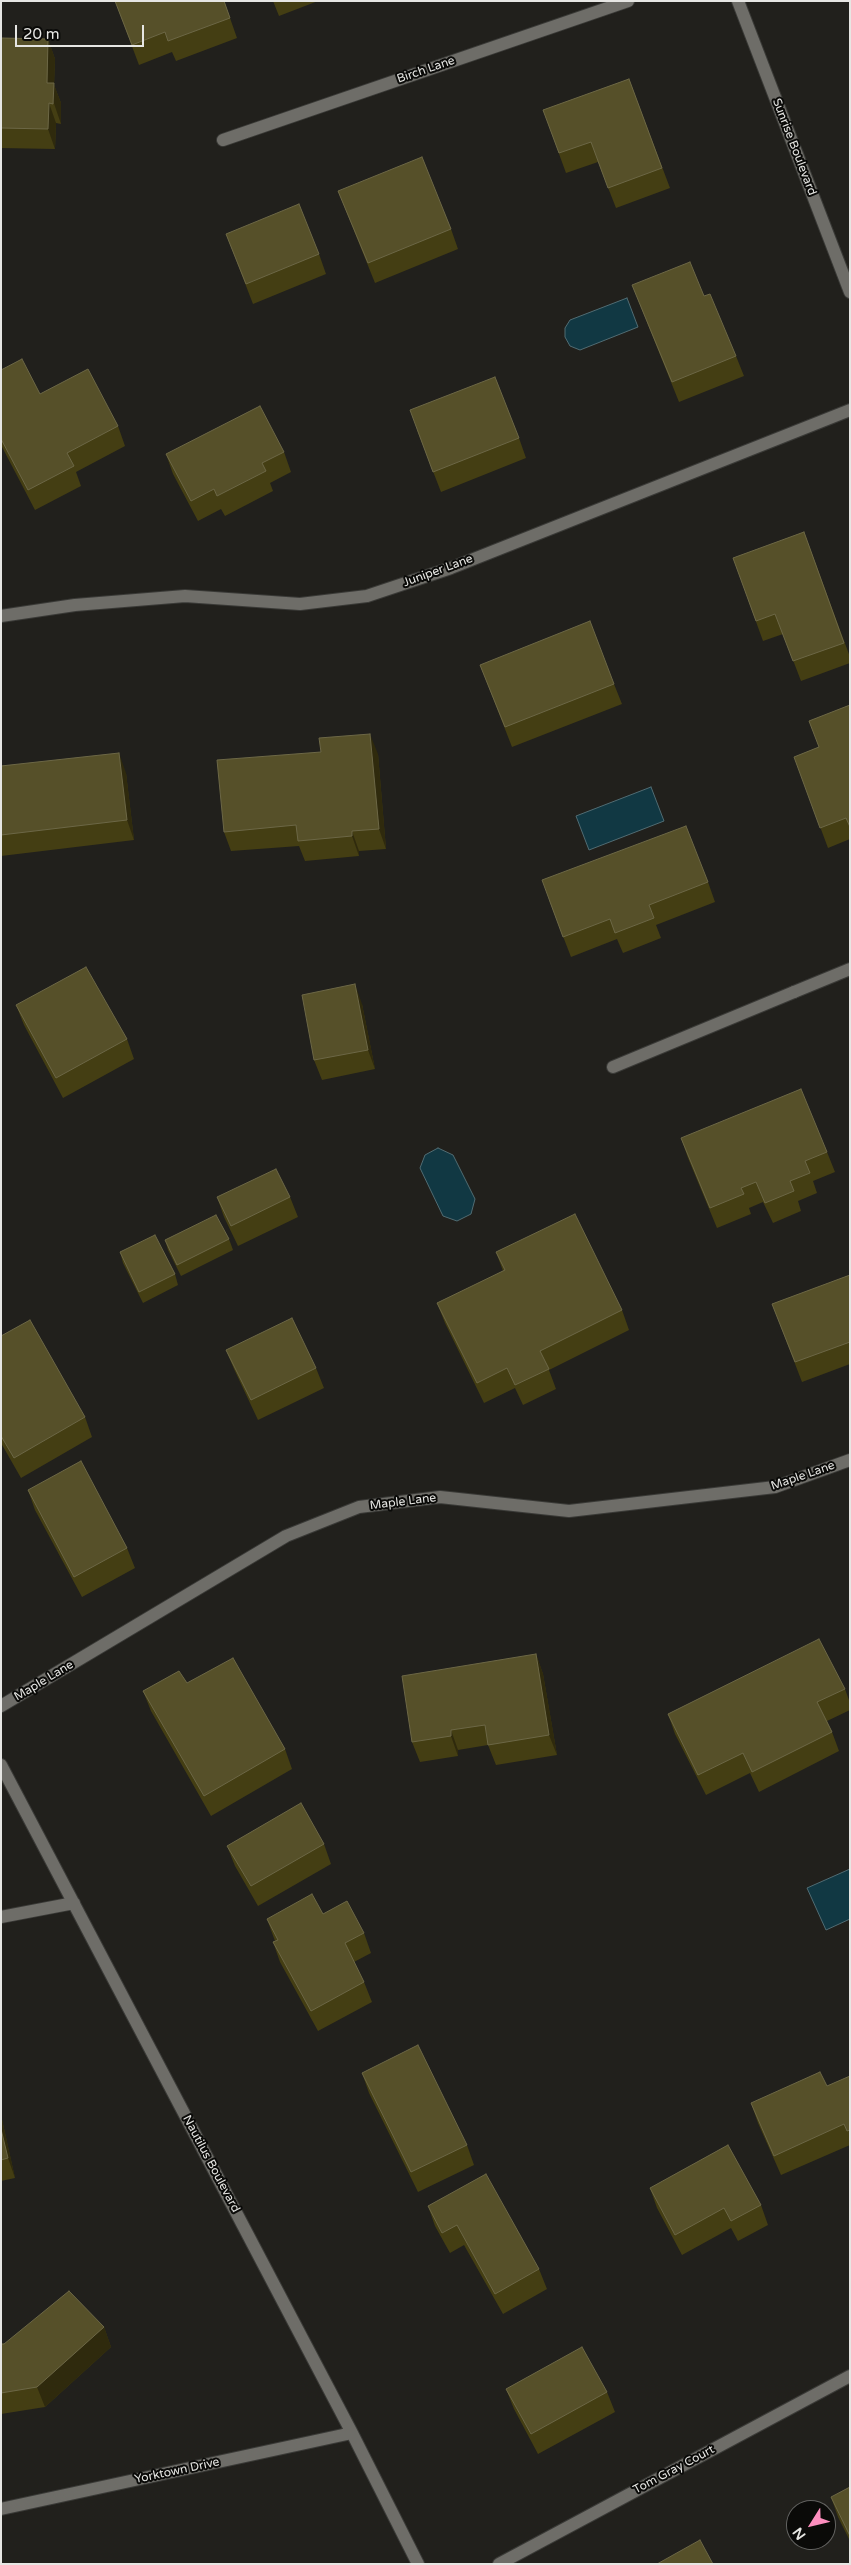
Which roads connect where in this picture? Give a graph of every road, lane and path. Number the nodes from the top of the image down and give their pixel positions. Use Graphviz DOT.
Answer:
graph roads {
  1 [pos="628,1"];
  2 [pos="738,1"];
  3 [pos="223,140"];
  4 [pos="850,292"];
  5 [pos="850,410"];
  6 [pos="1,616"];
  7 [pos="850,969"];
  8 [pos="613,1068"];
  9 [pos="850,1460"];
  10 [pos="1,1706"];
  11 [pos="1,1765"];
  12 [pos="74,1903"];
  13 [pos="1,1917"];
  14 [pos="850,2376"];
  15 [pos="352,2433"];
  16 [pos="1,2509"];
  17 [pos="418,2564"];
  18 [pos="499,2564"];
  1 -- 3 [label="street, Birch Lane"];
  2 -- 4 [label="street, Sunrise Boulevard"];
  5 -- 6 [label="street, Juniper Lane"];
  7 -- 8 [label="street"];
  9 -- 10 [label="street, Maple Lane"];
  11 -- 12 [label="street, Nautilus Boulevard"];
  12 -- 13 [label="street"];
  12 -- 15 [label="street, Nautilus Boulevard"];
  14 -- 18 [label="street, Tom Gray Court"];
  15 -- 16 [label="street, Yorktown Drive"];
  15 -- 17 [label="street, Nautilus Boulevard"];
}
